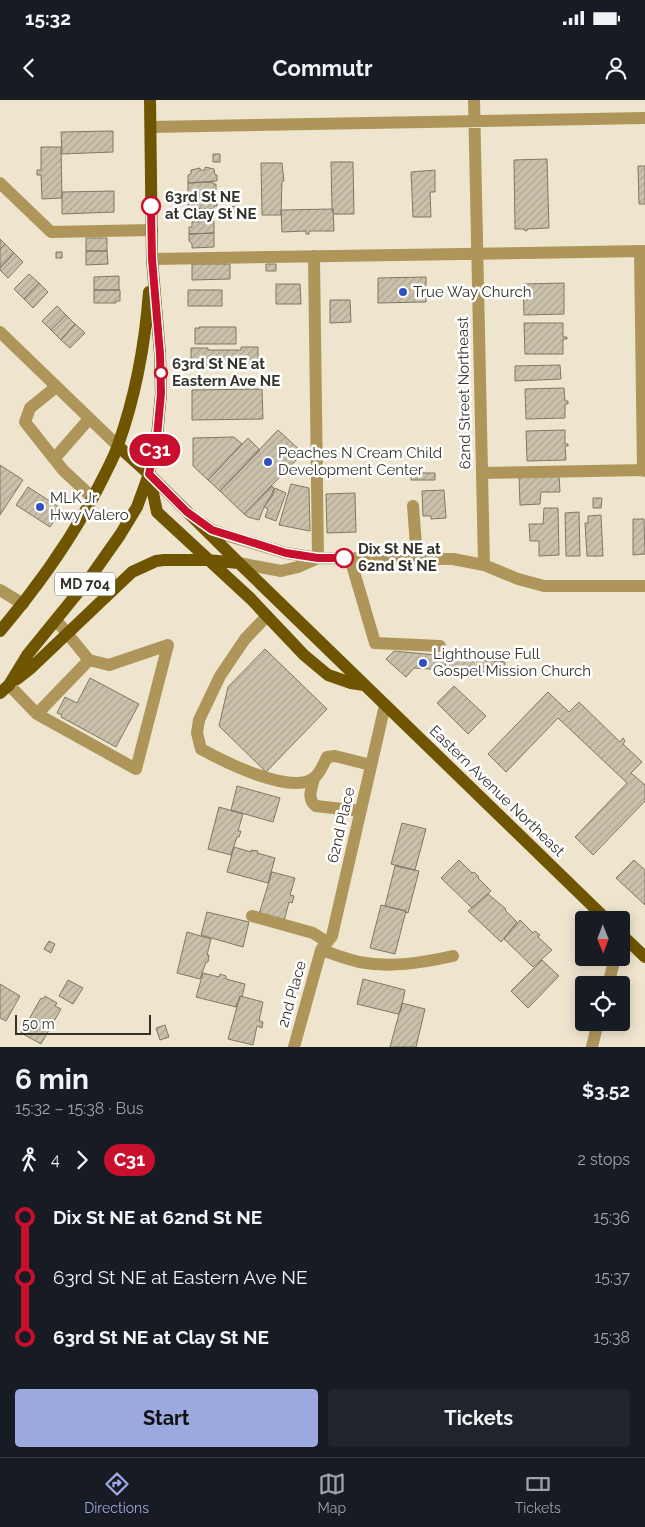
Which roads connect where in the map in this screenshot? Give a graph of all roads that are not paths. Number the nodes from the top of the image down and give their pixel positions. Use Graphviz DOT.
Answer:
graph roads {
  1 [pos="150,100"];
  2 [pos="474,100"];
  3 [pos="645,118"];
  4 [pos="474,120"];
  5 [pos="150,127"];
  6 [pos="0,183"];
  7 [pos="152,230"];
  8 [pos="643,251"];
  9 [pos="477,254"];
  10 [pos="314,256"];
  11 [pos="152,259"];
  12 [pos="0,332"];
  13 [pos="56,387"];
  14 [pos="89,419"];
  15 [pos="118,446"];
  16 [pos="54,459"];
  17 [pos="644,470"];
  18 [pos="482,473"];
  19 [pos="149,474"];
  20 [pos="93,498"];
  21 [pos="413,506"];
  22 [pos="187,512"];
  23 [pos="318,558"];
  24 [pos="350,558"];
  25 [pos="417,559"];
  26 [pos="207,560"];
  27 [pos="238,563"];
  28 [pos="484,565"];
  29 [pos="645,586"];
  30 [pos="0,590"];
  31 [pos="23,604"];
  32 [pos="267,616"];
  33 [pos="56,620"];
  34 [pos="0,630"];
  35 [pos="67,634"];
  36 [pos="440,646"];
  37 [pos="89,660"];
  38 [pos="365,686"];
  39 [pos="4,689"];
  40 [pos="385,705"];
  41 [pos="37,714"];
  42 [pos="371,765"];
  43 [pos="314,778"];
  44 [pos="360,811"];
  45 [pos="598,911"];
  46 [pos="252,916"];
  47 [pos="630,943"];
  48 [pos="324,946"];
  49 [pos="453,956"];
  50 [pos="645,957"];
  51 [pos="596,1031"];
  52 [pos="294,1047"];
  53 [pos="592,1047"];
  1 -- 5 [label="main road"];
  2 -- 4 [label="street, 62nd Street Northeast"];
  3 -- 4 [label="street"];
  4 -- 5 [label="street"];
  4 -- 9 [label="street, 62nd Street Northeast"];
  5 -- 7 [label="main road"];
  6 -- 7 [label="street"];
  7 -- 11 [label="main road"];
  8 -- 9 [label="street"];
  8 -- 17 [label="street"];
  9 -- 10 [label="street"];
  9 -- 18 [label="street, 62nd Street Northeast"];
  10 -- 11 [label="street"];
  10 -- 23 [label="street"];
  11 -- 15 [label="main road"];
  11 -- 19 [label="main road"];
  12 -- 13 [label="street, Eastern Avenue Northeast"];
  13 -- 14 [label="street, Eastern Avenue Northeast"];
  13 -- 16 [label="street"];
  14 -- 15 [label="street, Eastern Avenue Northeast"];
  14 -- 16 [label="street"];
  15 -- 19 [label="main road, Eastern Avenue Northeast"];
  15 -- 20 [label="main road, MD 704"];
  16 -- 20 [label="street"];
  17 -- 18 [label="street"];
  18 -- 28 [label="street, 62nd Street Northeast"];
  19 -- 22 [label="main road, Eastern Avenue Northeast"];
  19 -- 26 [label="main road, Eastern Avenue Northeast"];
  19 -- 33 [label="main road, MD 704"];
  20 -- 31 [label="main road, MD 704"];
  21 -- 25 [label="street"];
  22 -- 23 [label="street"];
  22 -- 27 [label="main road, Eastern Avenue Northeast"];
  23 -- 24 [label="street"];
  23 -- 27 [label="street"];
  24 -- 25 [label="street"];
  24 -- 36 [label="street"];
  25 -- 28 [label="street"];
  26 -- 27 [label="main road"];
  26 -- 32 [label="main road, Eastern Avenue Northeast"];
  26 -- 35 [label="main road"];
  27 -- 38 [label="main road, Eastern Avenue Northeast"];
  28 -- 29 [label="street"];
  30 -- 31 [label="street"];
  31 -- 34 [label="main road, MD 704"];
  32 -- 38 [label="main road, Eastern Avenue Northeast"];
  32 -- 43 [label="street"];
  33 -- 35 [label="street"];
  33 -- 39 [label="main road, MD 704"];
  35 -- 37 [label="street"];
  35 -- 39 [label="main road"];
  37 -- 41 [label="street"];
  37 -- 41 [label="street"];
  38 -- 40 [label="main road, Eastern Avenue Northeast"];
  39 -- 41 [label="street"];
  40 -- 42 [label="street, 62nd Place"];
  40 -- 45 [label="main road, Eastern Avenue Northeast"];
  42 -- 43 [label="street"];
  42 -- 44 [label="street, 62nd Place"];
  43 -- 44 [label="street"];
  44 -- 48 [label="street, 62nd Place"];
  46 -- 48 [label="street"];
  47 -- 50 [label="main road"];
  48 -- 49 [label="street"];
  48 -- 52 [label="street, 2nd Place"];
  51 -- 53 [label="street"];
}
